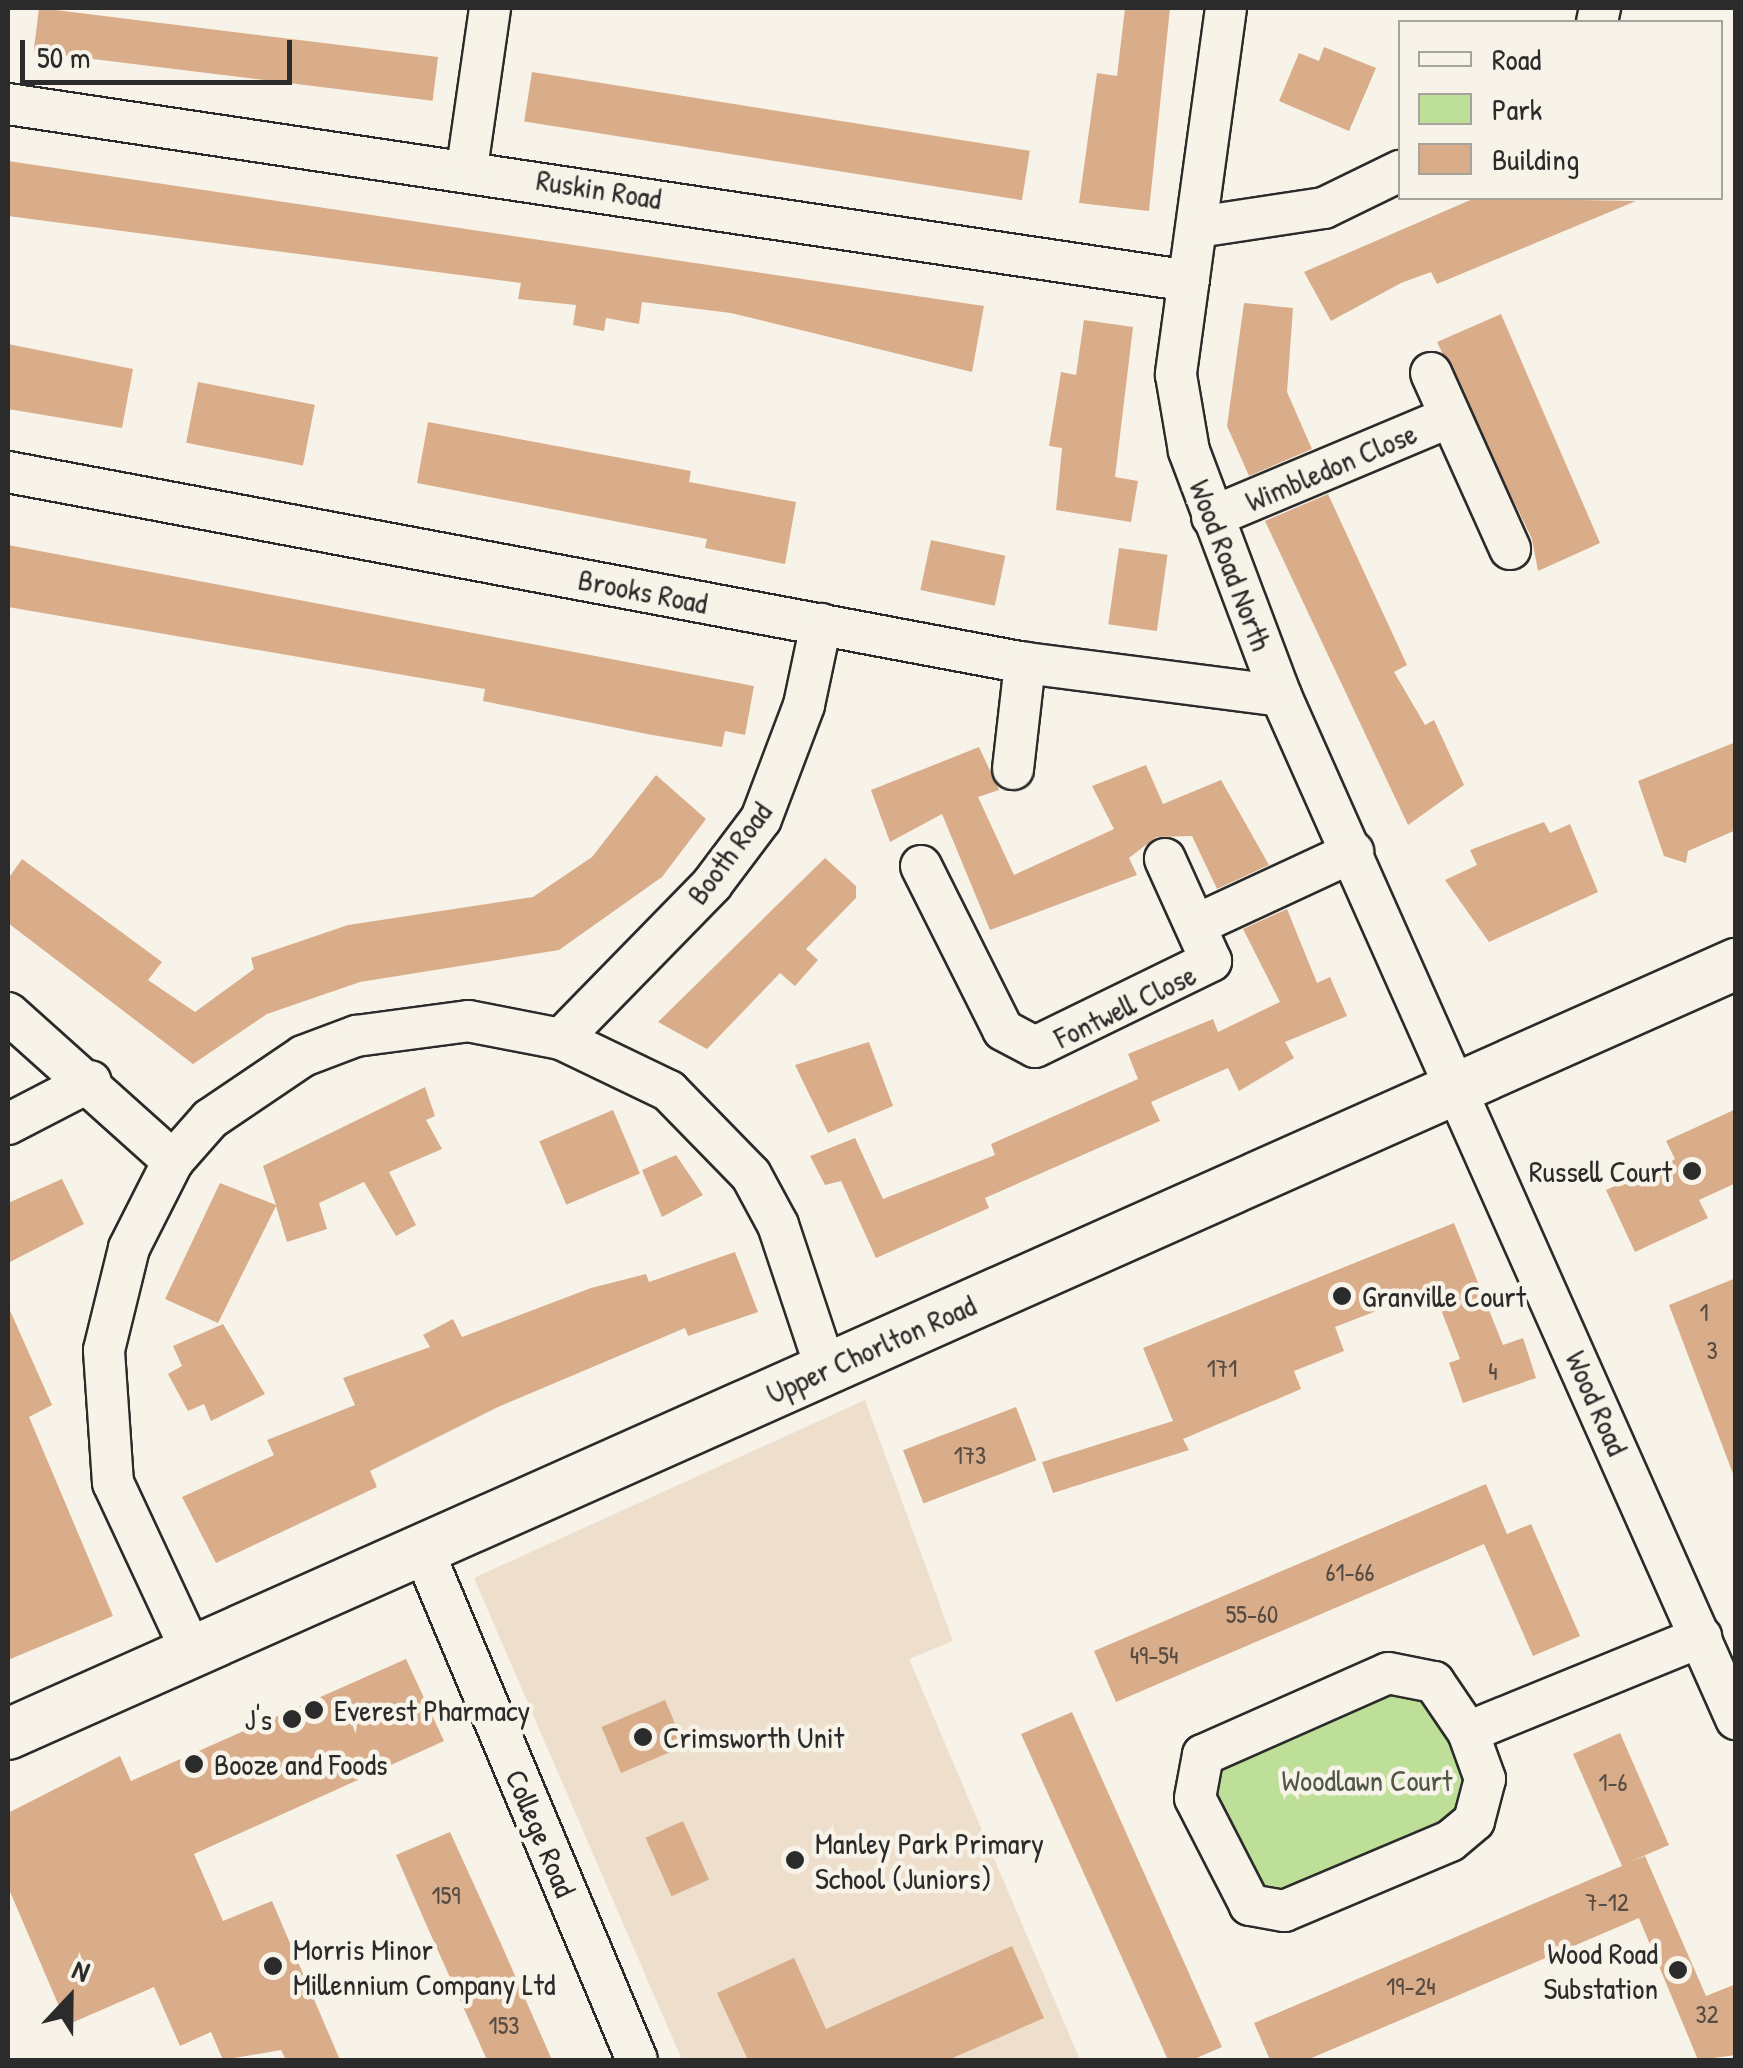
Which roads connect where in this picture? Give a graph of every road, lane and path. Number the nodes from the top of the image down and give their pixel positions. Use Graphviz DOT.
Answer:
graph roads {
  1 [pos="490,8"];
  2 [pos="1226,8"];
  3 [pos="8,104"];
  4 [pos="467,168"];
  5 [pos="1398,172"];
  6 [pos="1198,227"];
  7 [pos="1189,281"];
  8 [pos="1431,373"];
  9 [pos="1450,416"];
  10 [pos="8,472"];
  11 [pos="1212,517"];
  12 [pos="1510,549"];
  13 [pos="821,624"];
  14 [pos="1025,663"];
  15 [pos="1280,696"];
  16 [pos="1013,769"];
  17 [pos="1353,852"];
  18 [pos="1165,859"];
  19 [pos="921,866"];
  20 [pos="1200,923"];
  21 [pos="1736,964"];
  22 [pos="8,1013"];
  23 [pos="561,1039"];
  24 [pos="91,1081"];
  25 [pos="1458,1088"];
  26 [pos="8,1124"];
  27 [pos="174,1161"];
  28 [pos="826,1369"];
  29 [pos="423,1550"];
  30 [pos="1701,1637"];
  31 [pos="192,1650"];
  32 [pos="1736,1719"];
  33 [pos="1468,1732"];
  34 [pos="8,1734"];
  35 [pos="638,2060"];
  1 -- 4 [label="street"];
  2 -- 6 [label="street, Wood Road North"];
  3 -- 4 [label="street, Ruskin Road"];
  4 -- 7 [label="street, Ruskin Road"];
  5 -- 6 [label="street"];
  6 -- 7 [label="street, Wood Road North"];
  7 -- 11 [label="street, Wood Road North"];
  8 -- 9 [label="street, Wimbledon Close"];
  9 -- 11 [label="street, Wimbledon Close"];
  9 -- 12 [label="street, Wimbledon Close"];
  10 -- 13 [label="street, Brooks Road"];
  11 -- 15 [label="street, Wood Road North"];
  13 -- 14 [label="street, Brooks Road"];
  13 -- 23 [label="street, Booth Road"];
  14 -- 15 [label="street, Brooks Road"];
  14 -- 16 [label="street"];
  15 -- 17 [label="street, Wood Road North"];
  17 -- 20 [label="street, Fontwell Close"];
  17 -- 25 [label="street, Wood Road North"];
  18 -- 20 [label="street, Fontwell Close"];
  19 -- 20 [label="street, Fontwell Close"];
  21 -- 25 [label="main road, Upper Chorlton Road"];
  22 -- 24 [label="street"];
  23 -- 27 [label="street"];
  23 -- 28 [label="street"];
  24 -- 26 [label="street"];
  24 -- 27 [label="street"];
  25 -- 28 [label="main road, Upper Chorlton Road"];
  25 -- 30 [label="street, Wood Road"];
  27 -- 31 [label="street"];
  28 -- 29 [label="main road, Upper Chorlton Road"];
  29 -- 31 [label="main road, Upper Chorlton Road"];
  29 -- 35 [label="street, College Road"];
  30 -- 32 [label="street, Wood Road"];
  30 -- 33 [label="street"];
  31 -- 34 [label="main road, Upper Chorlton Road"];
  33 -- 33 [label="street"];
}
